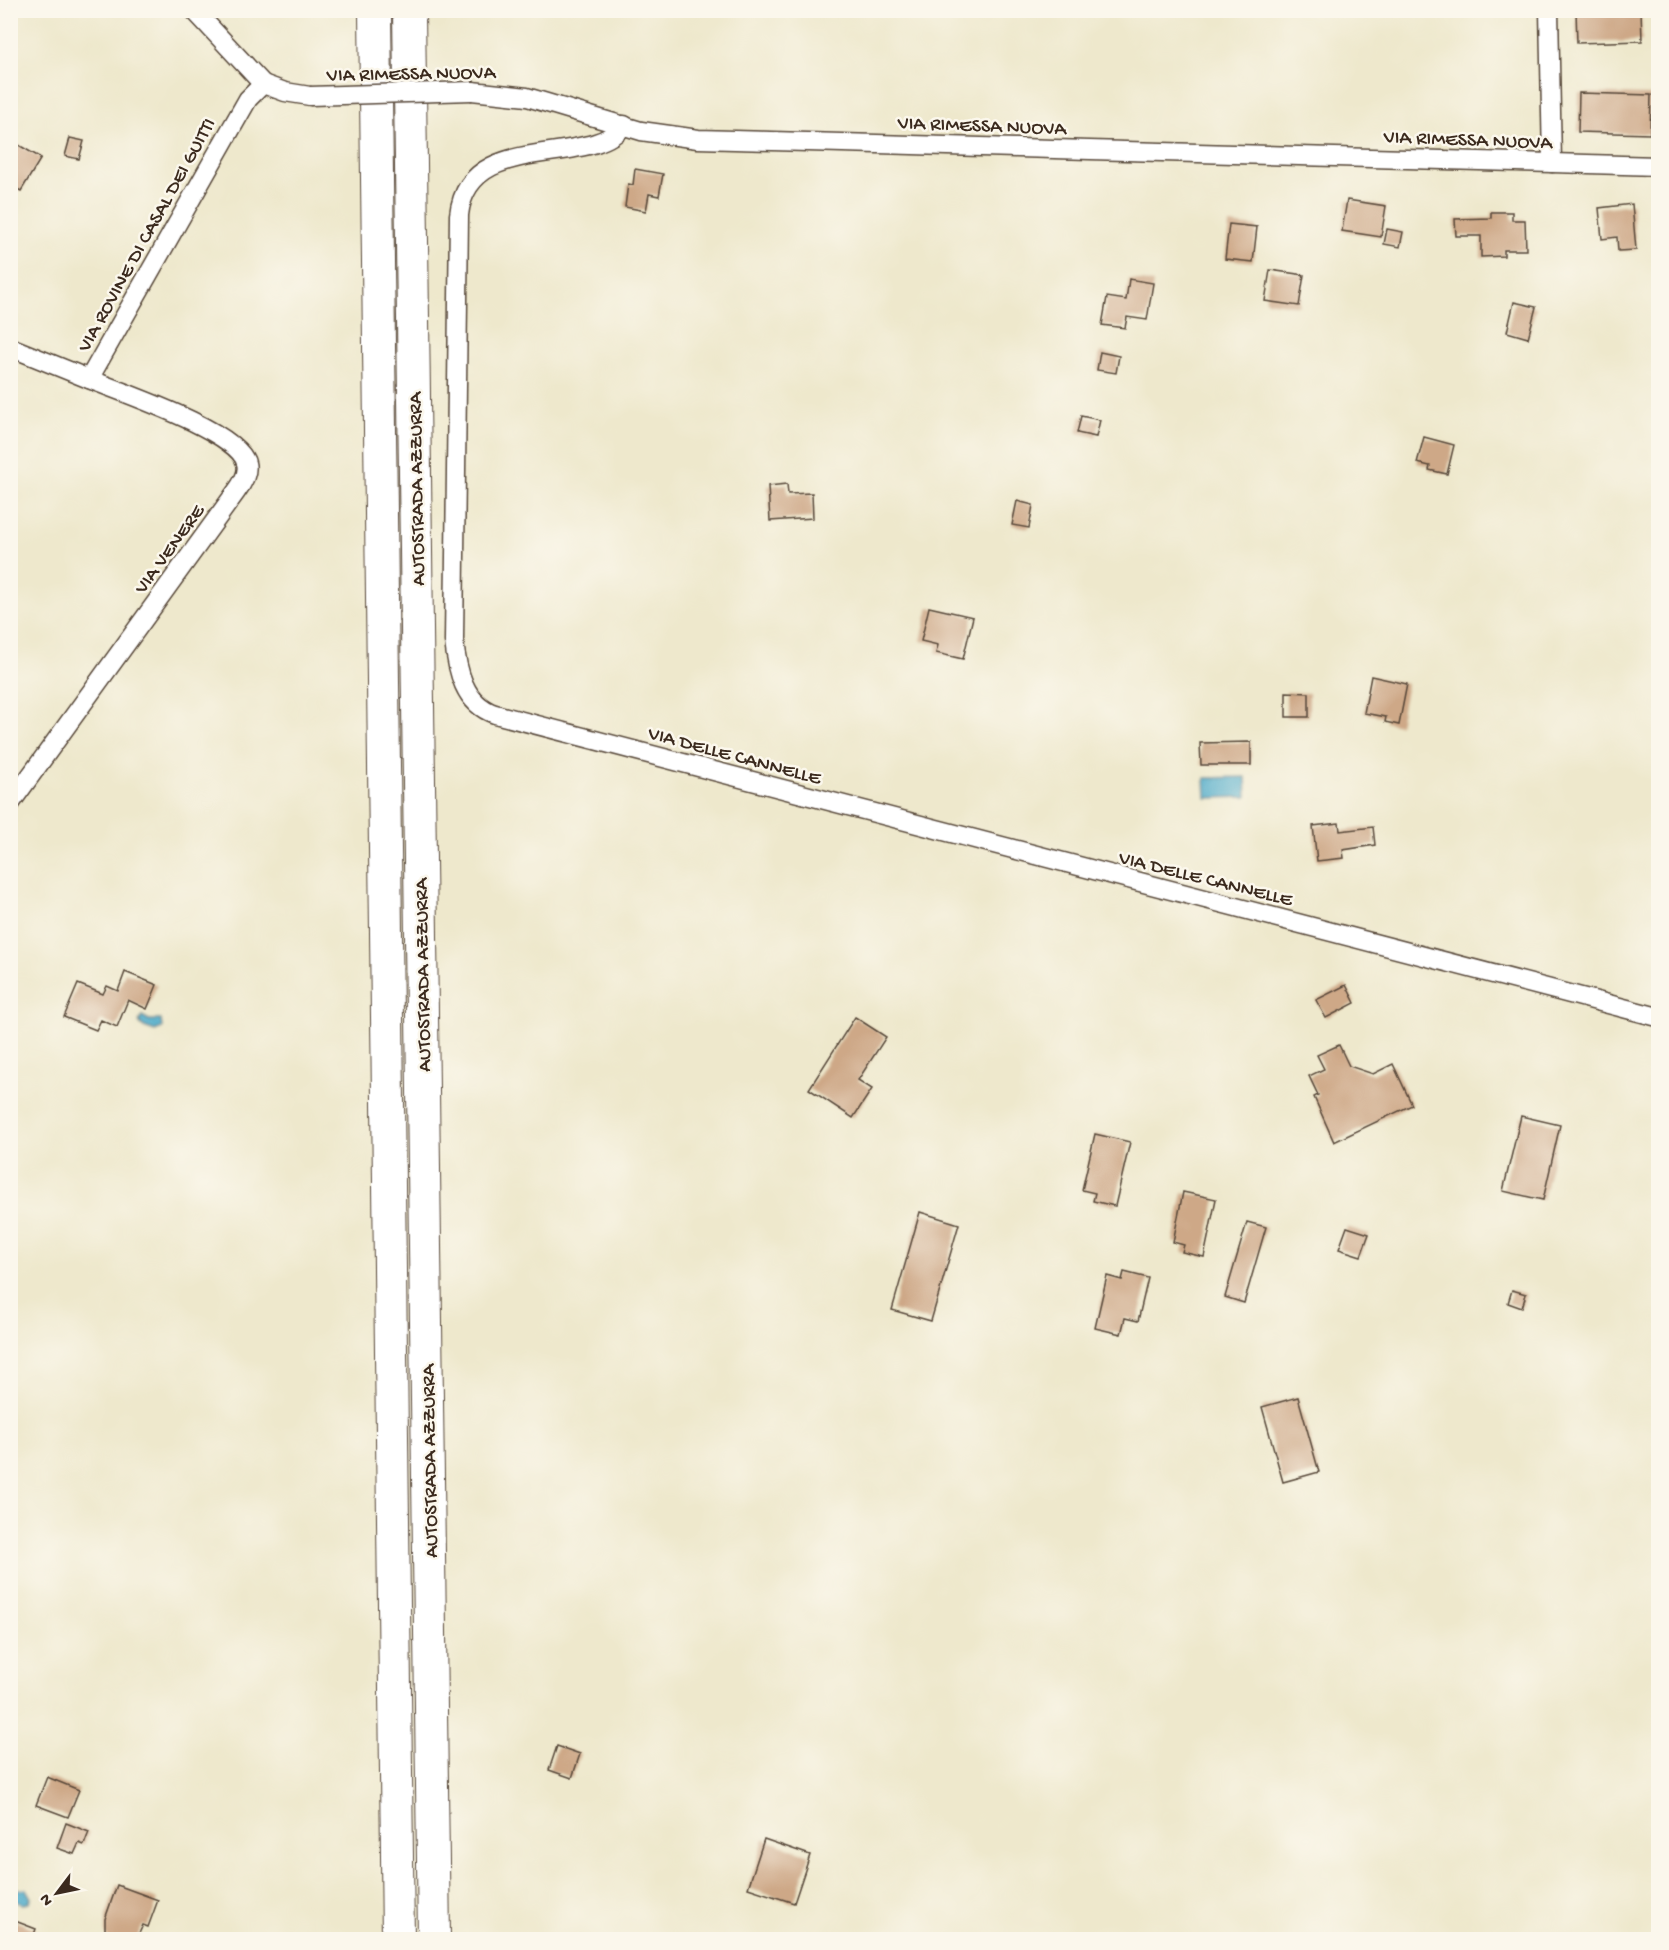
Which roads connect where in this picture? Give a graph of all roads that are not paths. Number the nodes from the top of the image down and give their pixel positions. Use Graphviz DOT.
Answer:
graph roads {
  1 [pos="194,10"];
  2 [pos="375,10"];
  3 [pos="409,10"];
  4 [pos="1549,10"];
  5 [pos="263,84"];
  6 [pos="624,126"];
  7 [pos="1552,163"];
  8 [pos="1659,166"];
  9 [pos="10,347"];
  10 [pos="89,379"];
  11 [pos="10,804"];
  12 [pos="1659,1017"];
  13 [pos="398,1940"];
  14 [pos="434,1940"];
  1 -- 5 [label="street"];
  2 -- 13 [label="highway, AUTOSTRADA AZZURRA"];
  3 -- 14 [label="highway, AUTOSTRADA AZZURRA"];
  4 -- 7 [label="street"];
  5 -- 6 [label="street, VIA RIMESSA NUOVA, bridge"];
  5 -- 10 [label="street, VIA ROVINE DI CASAL DEI GUITTI"];
  6 -- 7 [label="street, VIA RIMESSA NUOVA"];
  6 -- 12 [label="street, VIA DELLE CANNELLE"];
  7 -- 8 [label="street, VIA RIMESSA NUOVA"];
  9 -- 10 [label="street, VIA ROVINE DI CASAL DEI GUITTI"];
  10 -- 11 [label="street, VIA VENERE"];
}
